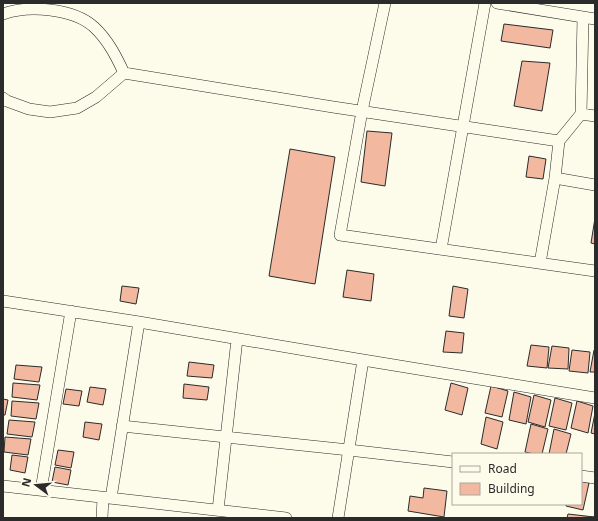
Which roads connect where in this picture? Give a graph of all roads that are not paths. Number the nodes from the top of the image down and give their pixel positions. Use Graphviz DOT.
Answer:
graph roads {
  1 [pos="385,3"];
  2 [pos="485,3"];
  3 [pos="497,3"];
  4 [pos="3,14"];
  5 [pos="583,17"];
  6 [pos="595,19"];
  7 [pos="124,73"];
  8 [pos="3,98"];
  9 [pos="362,111"];
  10 [pos="580,114"];
  11 [pos="595,116"];
  12 [pos="462,126"];
  13 [pos="559,141"];
  14 [pos="555,178"];
  15 [pos="595,185"];
  16 [pos="442,249"];
  17 [pos="540,263"];
  18 [pos="595,271"];
  19 [pos="3,301"];
  20 [pos="71,311"];
  21 [pos="139,322"];
  22 [pos="237,339"];
  23 [pos="363,360"];
  24 [pos="595,398"];
  25 [pos="122,426"];
  26 [pos="226,437"];
  27 [pos="349,450"];
  28 [pos="452,462"];
  29 [pos="582,476"];
  30 [pos="595,478"];
  31 [pos="3,486"];
  32 [pos="41,490"];
  33 [pos="107,498"];
  34 [pos="218,510"];
  35 [pos="199,513"];
  36 [pos="102,518"];
  37 [pos="286,518"];
  38 [pos="338,518"];
  1 -- 9 [label="street"];
  2 -- 12 [label="street"];
  3 -- 5 [label="street"];
  4 -- 7 [label="street"];
  5 -- 6 [label="street"];
  5 -- 10 [label="street"];
  7 -- 8 [label="street"];
  7 -- 9 [label="street"];
  9 -- 12 [label="street"];
  9 -- 16 [label="street"];
  10 -- 11 [label="street"];
  10 -- 13 [label="street"];
  12 -- 13 [label="street"];
  12 -- 16 [label="street"];
  13 -- 14 [label="street"];
  14 -- 15 [label="street"];
  14 -- 17 [label="street"];
  16 -- 17 [label="street"];
  17 -- 18 [label="street"];
  19 -- 20 [label="street"];
  20 -- 21 [label="street"];
  20 -- 32 [label="street"];
  21 -- 22 [label="street"];
  21 -- 25 [label="street"];
  22 -- 23 [label="street"];
  22 -- 26 [label="street"];
  23 -- 24 [label="street"];
  23 -- 27 [label="street"];
  25 -- 26 [label="street"];
  25 -- 33 [label="street"];
  26 -- 27 [label="street"];
  26 -- 34 [label="street"];
  27 -- 28 [label="street"];
  27 -- 38 [label="street"];
  29 -- 30 [label="street"];
  31 -- 32 [label="street"];
  32 -- 33 [label="street"];
  33 -- 35 [label="street"];
  33 -- 36 [label="street"];
  34 -- 35 [label="street"];
  34 -- 37 [label="street"];
}
